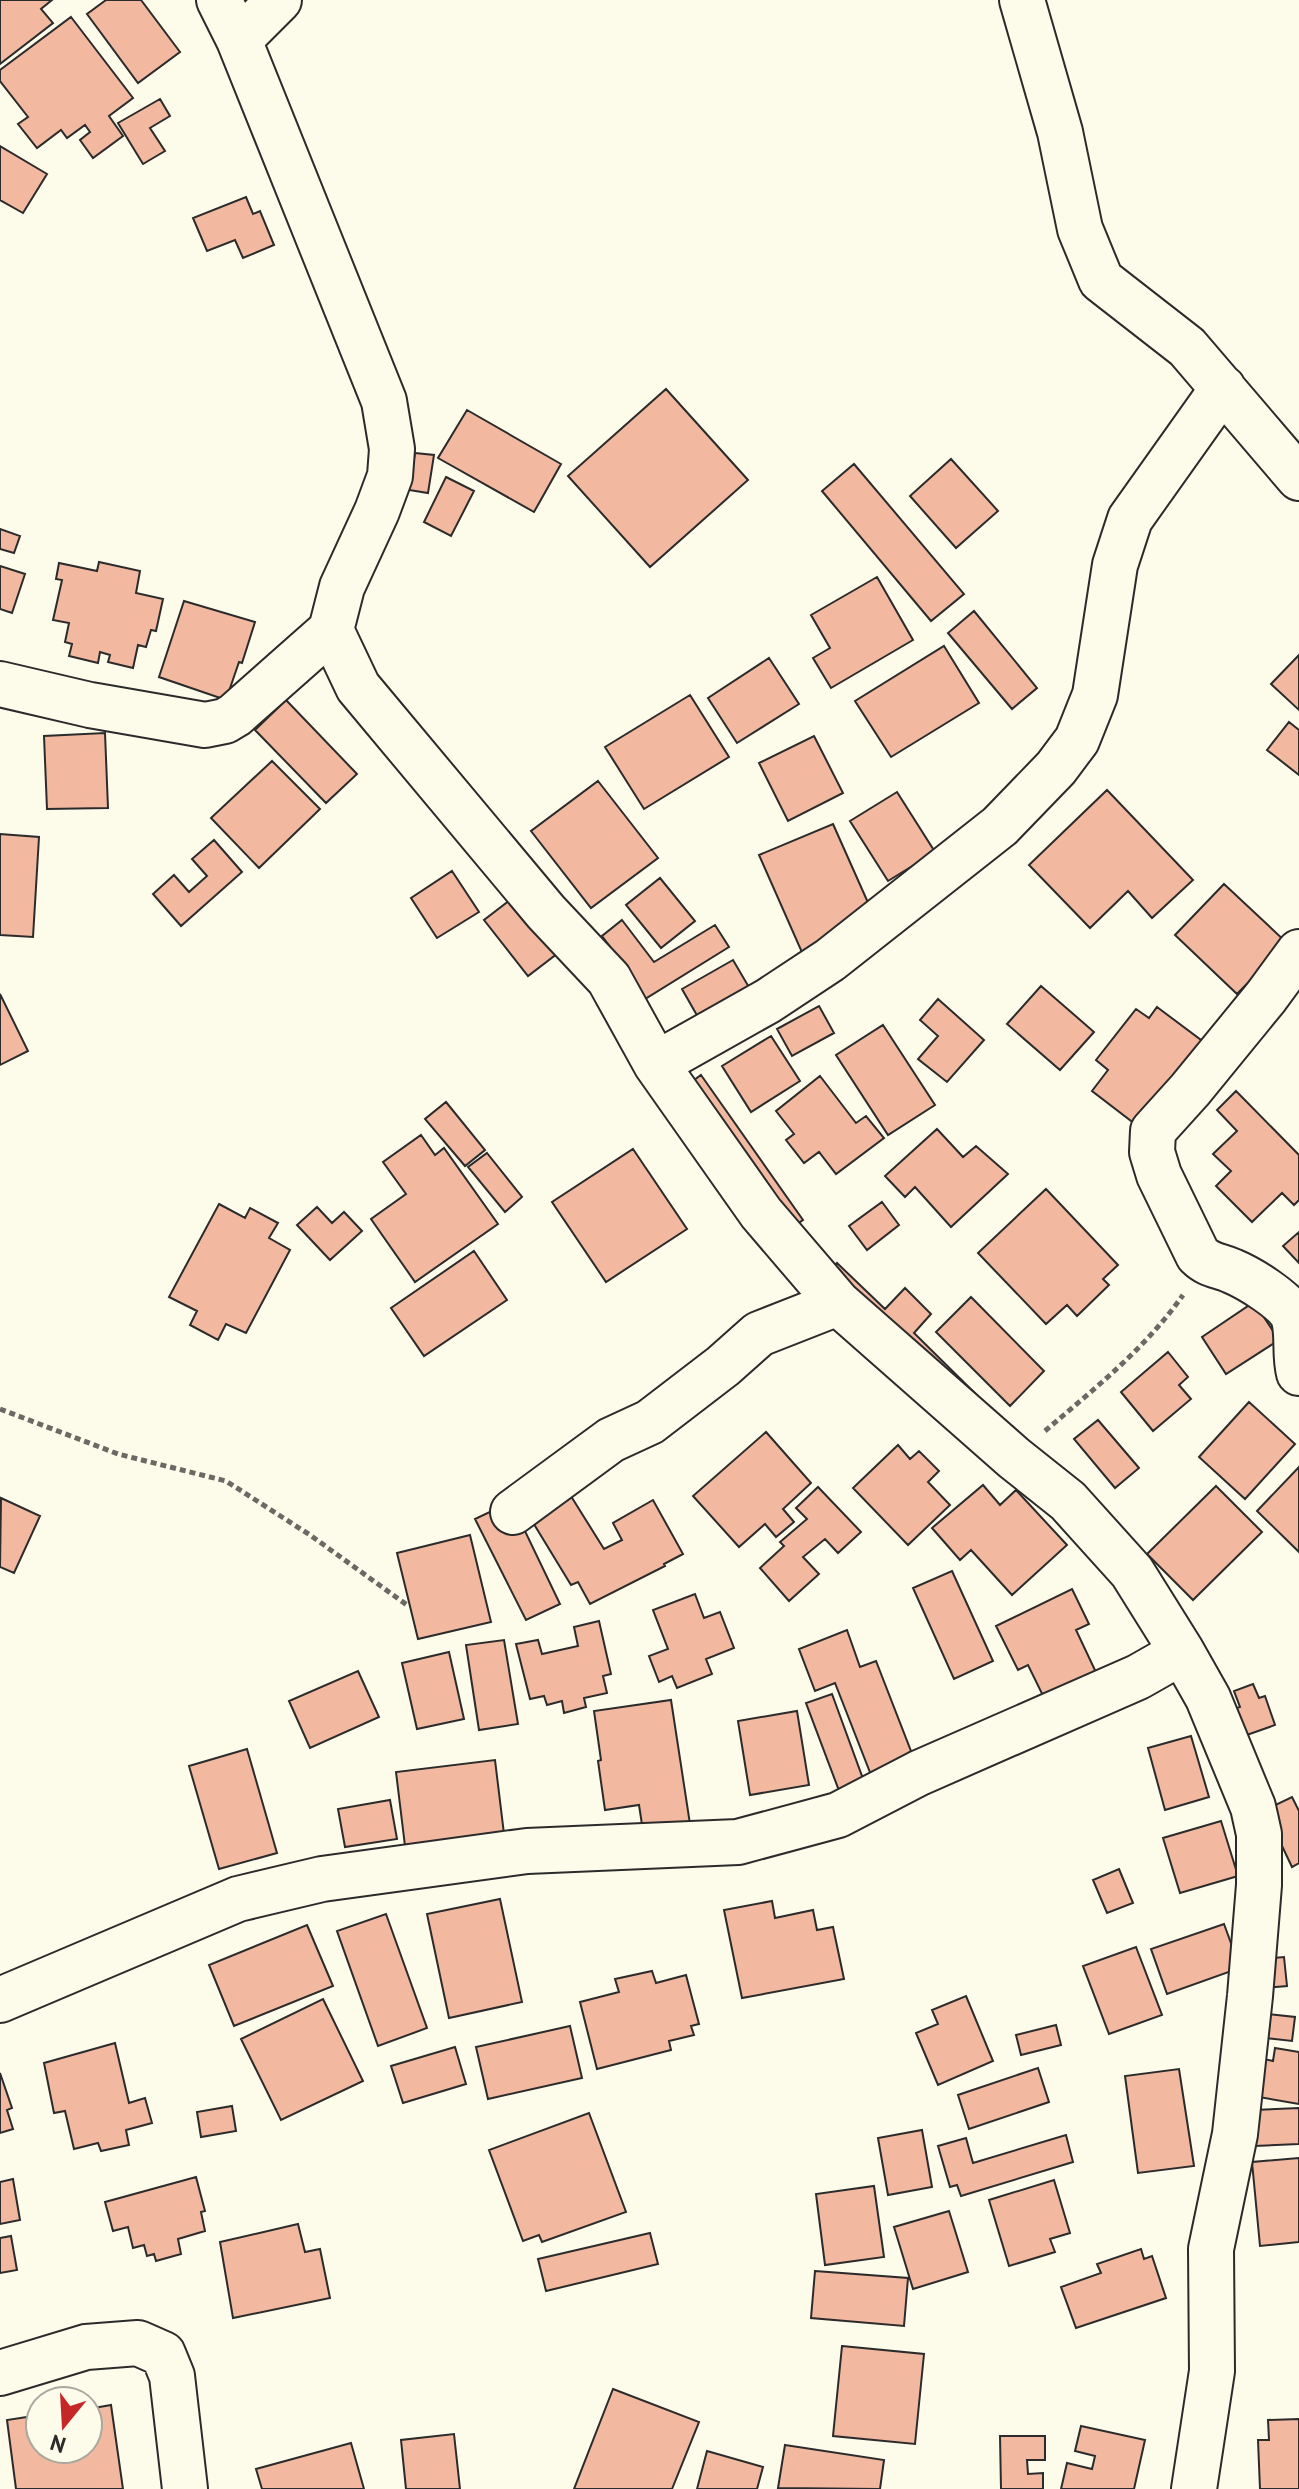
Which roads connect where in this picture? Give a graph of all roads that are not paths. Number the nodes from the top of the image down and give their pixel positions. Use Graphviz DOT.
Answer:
graph roads {
  1 [pos="219,0"];
  2 [pos="279,0"];
  3 [pos="1022,0"];
  4 [pos="239,40"];
  5 [pos="1223,388"];
  6 [pos="1299,478"];
  7 [pos="331,630"];
  8 [pos="0,684"];
  9 [pos="1299,952"];
  10 [pos="656,1064"];
  11 [pos="838,1303"];
  12 [pos="1299,1373"];
  13 [pos="513,1512"];
  14 [pos="1182,1652"];
  15 [pos="0,2000"];
  16 [pos="0,2373"];
  17 [pos="185,2489"];
  18 [pos="1194,2489"];
  1 -- 4 [label="street"];
  2 -- 4 [label="street"];
  3 -- 5 [label="street"];
  4 -- 7 [label="street"];
  5 -- 6 [label="street"];
  5 -- 10 [label="street"];
  7 -- 8 [label="street"];
  7 -- 10 [label="street"];
  9 -- 12 [label="street"];
  10 -- 11 [label="street"];
  11 -- 13 [label="street"];
  11 -- 14 [label="street"];
  14 -- 15 [label="street"];
  14 -- 18 [label="street"];
  16 -- 17 [label="street"];
}
